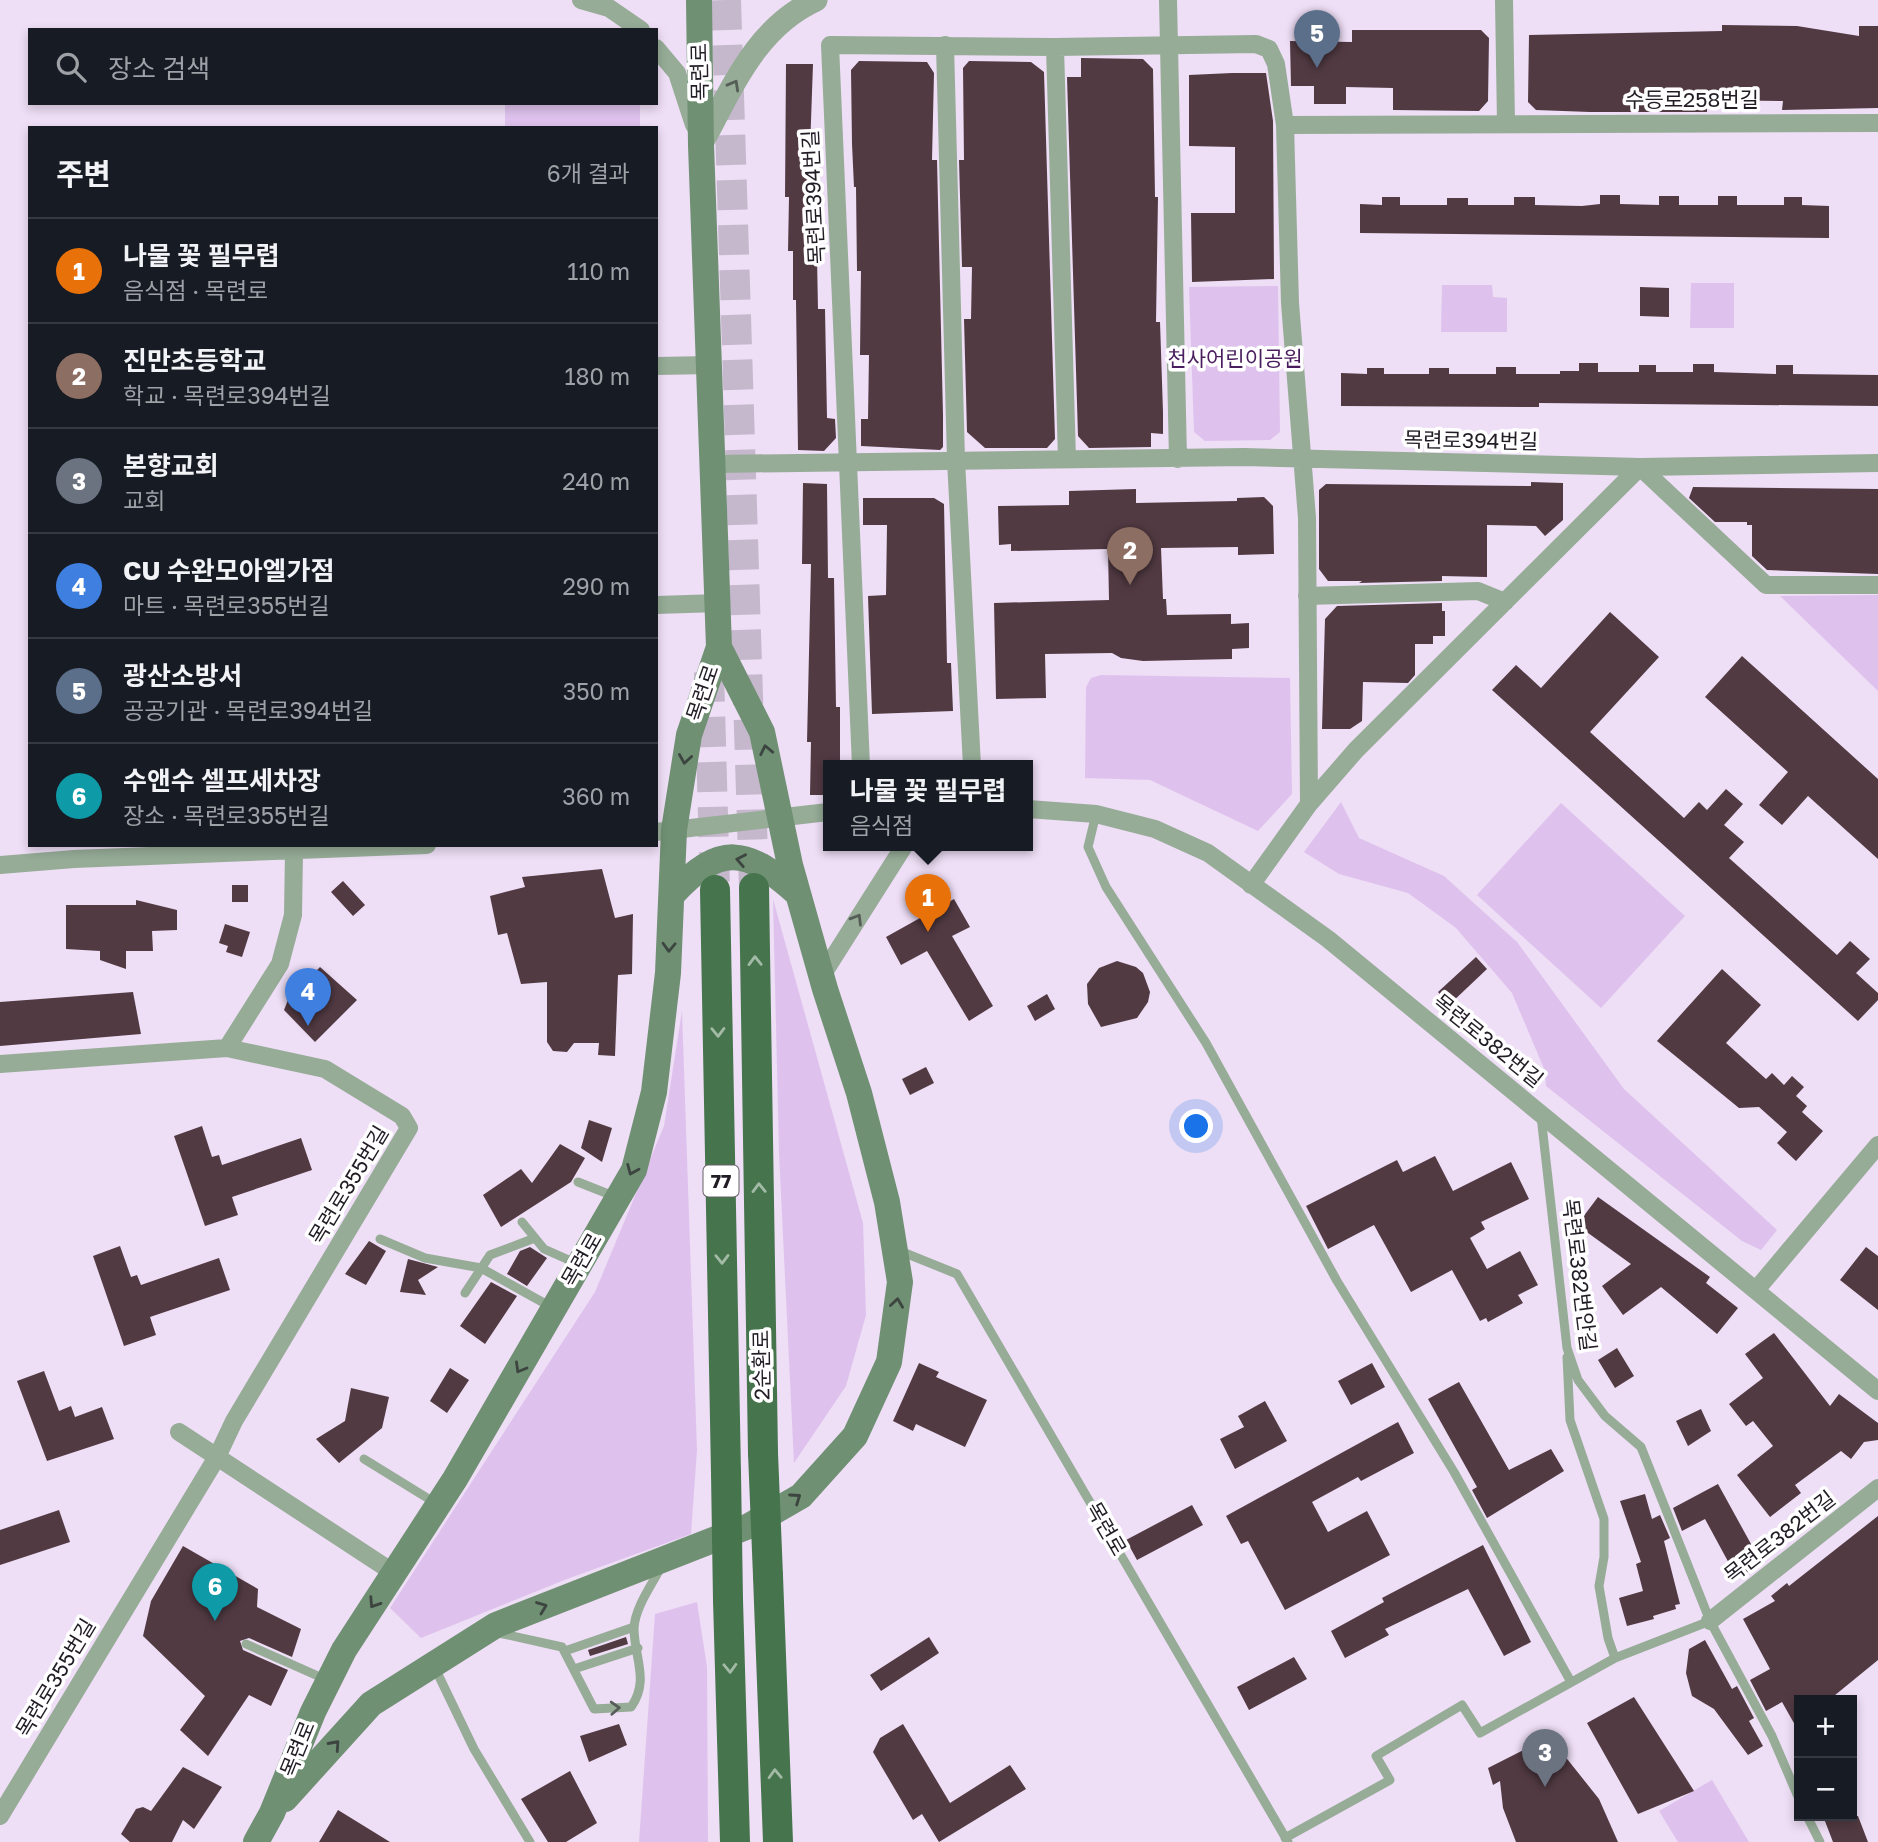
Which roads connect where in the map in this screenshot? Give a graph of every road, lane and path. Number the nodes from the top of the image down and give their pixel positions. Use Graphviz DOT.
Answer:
graph roads {
  1 [pos="581,0"];
  2 [pos="699,0"];
  3 [pos="816,0"];
  4 [pos="1168,0"];
  5 [pos="1504,0"];
  6 [pos="638,28"];
  7 [pos="944,45"];
  8 [pos="1168,46"];
  9 [pos="1055,47"];
  10 [pos="658,50"];
  11 [pos="1506,123"];
  12 [pos="1878,123"];
  13 [pos="1285,125"];
  14 [pos="701,145"];
  15 [pos="711,365"];
  16 [pos="658,366"];
  17 [pos="1178,459"];
  18 [pos="956,460"];
  19 [pos="1067,460"];
  20 [pos="1302,460"];
  21 [pos="849,463"];
  22 [pos="1878,463"];
  23 [pos="715,464"];
  24 [pos="1640,467"];
  25 [pos="1878,585"];
  26 [pos="1307,596"];
  27 [pos="1505,602"];
  28 [pos="719,603"];
  29 [pos="658,605"];
  30 [pos="719,647"];
  31 [pos="861,760"];
  32 [pos="972,760"];
  33 [pos="1310,804"];
  34 [pos="1033,809"];
  35 [pos="823,813"];
  36 [pos="1096,814"];
  37 [pos="781,817"];
  38 [pos="665,831"];
  39 [pos="388,847"];
  40 [pos="901,851"];
  41 [pos="294,852"];
  42 [pos="0,865"];
  43 [pos="1251,885"];
  44 [pos="754,888"];
  45 [pos="715,890"];
  46 [pos="798,894"];
  47 [pos="672,895"];
  48 [pos="821,977"];
  49 [pos="228,1048"];
  50 [pos="0,1064"];
  51 [pos="1541,1115"];
  52 [pos="1878,1145"];
  53 [pos="578,1182"];
  54 [pos="618,1198"];
  55 [pos="522,1222"];
  56 [pos="535,1238"];
  57 [pos="380,1239"];
  58 [pos="895,1250"];
  59 [pos="580,1265"];
  60 [pos="481,1268"];
  61 [pos="1756,1290"];
  62 [pos="465,1293"];
  63 [pos="554,1308"];
  64 [pos="1567,1348"];
  65 [pos="1878,1391"];
  66 [pos="179,1432"];
  67 [pos="217,1457"];
  68 [pos="364,1459"];
  69 [pos="1878,1488"];
  70 [pos="439,1505"];
  71 [pos="666,1559"];
  72 [pos="394,1573"];
  73 [pos="1710,1621"];
  74 [pos="634,1627"];
  75 [pos="487,1630"];
  76 [pos="246,1644"];
  77 [pos="638,1648"];
  78 [pos="565,1651"];
  79 [pos="1615,1658"];
  80 [pos="433,1664"];
  81 [pos="574,1669"];
  82 [pos="329,1681"];
  83 [pos="1571,1682"];
  84 [pos="1794,1787"];
  85 [pos="272,1814"];
  86 [pos="0,1816"];
  87 [pos="1810,1821"];
  88 [pos="1287,1840"];
  89 [pos="256,1842"];
  90 [pos="530,1842"];
  91 [pos="735,1842"];
  92 [pos="778,1842"];
  93 [pos="1820,1842"];
  1 -- 6 [label="street"];
  2 -- 14 [label="main road, 목련로"];
  14 -- 3 [label="street, one-way"];
  4 -- 8 [label="street"];
  5 -- 11 [label="street"];
  7 -- 9 [label="street, 목련로394번길"];
  7 -- 18 [label="street"];
  7 -- 21 [label="street, 목련로394번길"];
  8 -- 9 [label="street, 목련로394번길"];
  8 -- 13 [label="street, 목련로394번길"];
  8 -- 17 [label="street"];
  9 -- 19 [label="street"];
  10 -- 14 [label="street, 목련로"];
  11 -- 12 [label="street, 수등로258번길"];
  11 -- 13 [label="street, 수등로258번길"];
  13 -- 20 [label="street, 목련로394번길"];
  14 -- 15 [label="main road, 목련로"];
  15 -- 16 [label="street"];
  15 -- 23 [label="main road, 목련로"];
  17 -- 19 [label="street, 목련로394번길"];
  17 -- 20 [label="street, 목련로394번길"];
  18 -- 19 [label="street, 목련로394번길"];
  18 -- 21 [label="street, 목련로394번길"];
  18 -- 32 [label="street"];
  20 -- 24 [label="street, 목련로394번길"];
  20 -- 26 [label="street, 목련로394번길"];
  21 -- 23 [label="street, 목련로394번길"];
  21 -- 31 [label="street, 목련로394번길"];
  22 -- 24 [label="street, 목련로394번길"];
  23 -- 28 [label="main road, 목련로"];
  24 -- 25 [label="street"];
  24 -- 27 [label="street"];
  26 -- 27 [label="street"];
  26 -- 33 [label="street, 목련로394번길"];
  27 -- 33 [label="street"];
  28 -- 29 [label="street"];
  28 -- 30 [label="main road, 목련로"];
  37 -- 30 [label="main road, 목련로, one-way"];
  30 -- 38 [label="main road, 목련로, one-way"];
  33 -- 43 [label="street"];
  34 -- 36 [label="street, 목련로382번길"];
  35 -- 37 [label="street"];
  36 -- 43 [label="street, 목련로382번길"];
  36 -- 83 [label="lane"];
  37 -- 38 [label="street"];
  37 -- 46 [label="main road, 목련로"];
  38 -- 47 [label="main road, 목련로"];
  39 -- 41 [label="street"];
  48 -- 40 [label="street, one-way"];
  41 -- 42 [label="street"];
  41 -- 49 [label="street"];
  43 -- 51 [label="street, 목련로382번길"];
  92 -- 44 [label="highway, 2순환로 / 77, one-way, bridge"];
  45 -- 91 [label="highway, 2순환로 / 77, one-way, bridge"];
  46 -- 47 [label="main road, one-way"];
  46 -- 48 [label="main road, 목련로"];
  47 -- 54 [label="main road, 목련로, one-way"];
  48 -- 58 [label="main road, 목련로"];
  49 -- 50 [label="street, 목련로355번길"];
  49 -- 67 [label="street, 목련로355번길"];
  51 -- 61 [label="street, 목련로382번길"];
  51 -- 64 [label="lane, 목련로382번안길"];
  52 -- 61 [label="street"];
  53 -- 54 [label="lane"];
  54 -- 59 [label="main road, 목련로"];
  55 -- 56 [label="lane"];
  56 -- 59 [label="lane"];
  56 -- 60 [label="lane"];
  57 -- 60 [label="lane"];
  71 -- 58 [label="main road, 목련로, one-way"];
  58 -- 88 [label="lane, 목련로"];
  59 -- 63 [label="main road, 목련로"];
  60 -- 62 [label="lane"];
  60 -- 63 [label="lane"];
  61 -- 65 [label="street, 목련로382번길"];
  63 -- 70 [label="main road, 목련로, one-way"];
  64 -- 73 [label="lane, 목련로382번안길"];
  64 -- 79 [label="lane"];
  66 -- 67 [label="street"];
  67 -- 72 [label="street"];
  67 -- 86 [label="street, 목련로355번길"];
  68 -- 70 [label="lane"];
  69 -- 73 [label="street, 목련로382번길"];
  70 -- 72 [label="main road, 목련로"];
  71 -- 74 [label="lane"];
  75 -- 71 [label="main road, 목련로, one-way"];
  72 -- 82 [label="main road, 목련로, one-way"];
  73 -- 79 [label="lane"];
  73 -- 84 [label="lane, 목련로382번안길"];
  74 -- 77 [label="lane"];
  74 -- 78 [label="lane"];
  75 -- 78 [label="lane"];
  75 -- 80 [label="main road, 목련로"];
  76 -- 82 [label="lane"];
  77 -- 81 [label="lane"];
  81 -- 77 [label="lane, one-way"];
  78 -- 81 [label="lane"];
  79 -- 83 [label="lane"];
  85 -- 80 [label="main road, 목련로, one-way"];
  80 -- 90 [label="lane"];
  82 -- 85 [label="main road, 목련로"];
  83 -- 88 [label="lane"];
  85 -- 89 [label="main road, 목련로"];
  87 -- 93 [label="lane"];
}
